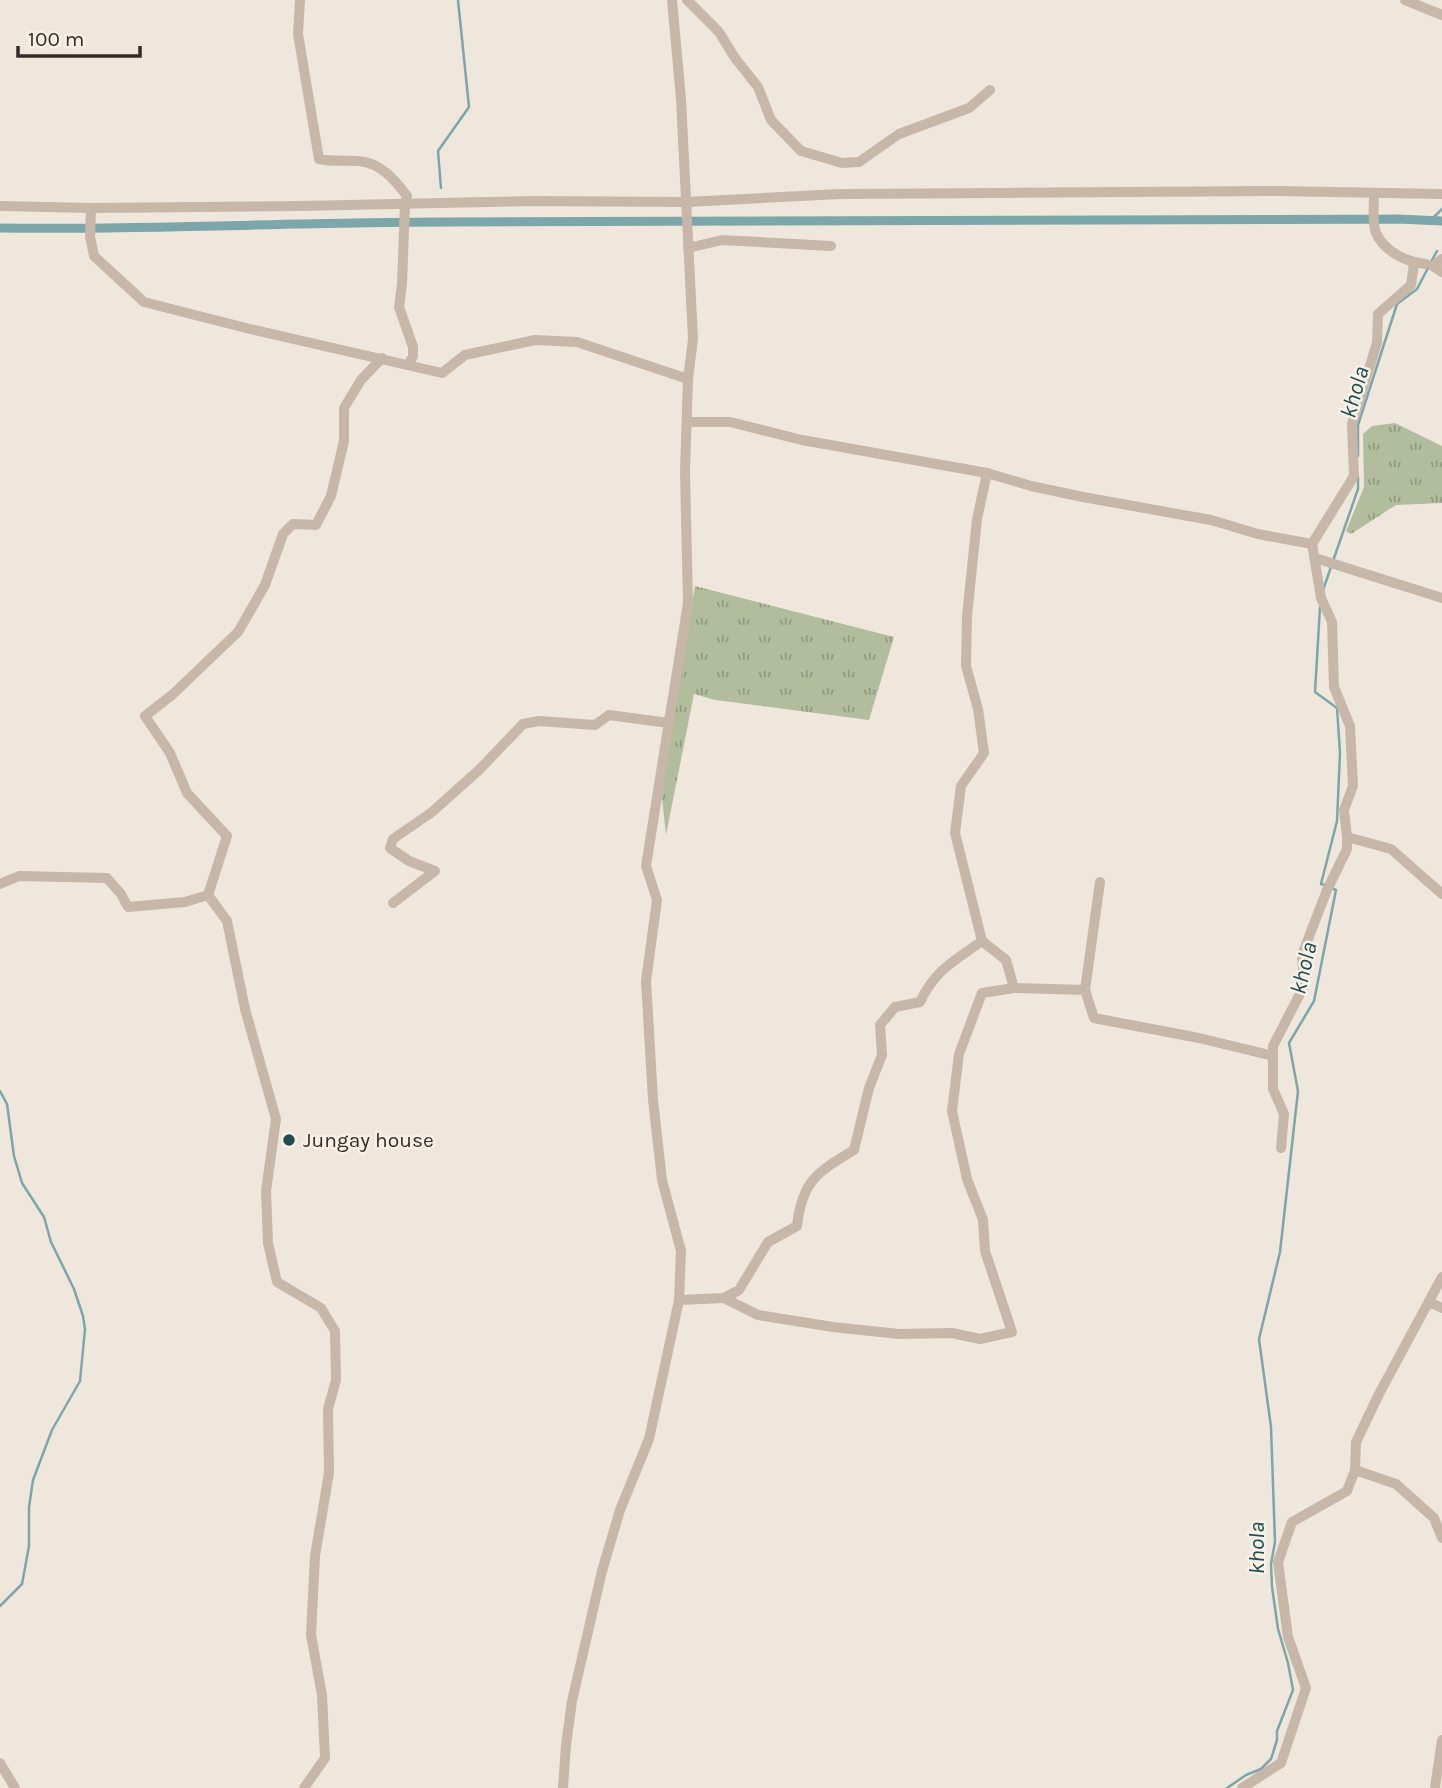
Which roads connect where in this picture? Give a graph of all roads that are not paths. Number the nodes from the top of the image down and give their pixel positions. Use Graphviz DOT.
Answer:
graph roads {
  1 [pos="300,0"];
  2 [pos="672,0"];
  3 [pos="687,0"];
  4 [pos="1405,0"];
  5 [pos="1442,15"];
  6 [pos="990,90"];
  7 [pos="1374,194"];
  8 [pos="1442,194"];
  9 [pos="686,202"];
  10 [pos="405,204"];
  11 [pos="0,206"];
  12 [pos="90,211"];
  13 [pos="831,246"];
  14 [pos="688,248"];
  15 [pos="1442,259"];
  16 [pos="1415,263"];
  17 [pos="1426,264"];
  18 [pos="1442,272"];
  19 [pos="382,358"];
  20 [pos="409,364"];
  21 [pos="688,379"];
  22 [pos="688,422"];
  23 [pos="987,473"];
  24 [pos="1312,544"];
  25 [pos="1315,558"];
  26 [pos="1442,598"];
  27 [pos="669,723"];
  28 [pos="1347,837"];
  29 [pos="1100,882"];
  30 [pos="0,884"];
  31 [pos="1442,894"];
  32 [pos="208,895"];
  33 [pos="393,903"];
  34 [pos="982,941"];
  35 [pos="1014,988"];
  36 [pos="1084,990"];
  37 [pos="1273,1056"];
  38 [pos="1281,1148"];
  39 [pos="1442,1277"];
  40 [pos="724,1298"];
  41 [pos="679,1300"];
  42 [pos="1429,1303"];
  43 [pos="1442,1308"];
  44 [pos="1355,1470"];
  45 [pos="1442,1538"];
  46 [pos="1442,1740"];
  47 [pos="0,1763"];
  48 [pos="15,1788"];
  49 [pos="304,1788"];
  50 [pos="563,1788"];
  51 [pos="1242,1788"];
  52 [pos="1435,1788"];
  1 -- 10 [label="street"];
  2 -- 9 [label="street"];
  3 -- 6 [label="street"];
  4 -- 5 [label="street"];
  7 -- 8 [label="street"];
  7 -- 9 [label="street"];
  7 -- 16 [label="street"];
  9 -- 10 [label="street"];
  9 -- 14 [label="street"];
  10 -- 12 [label="street"];
  10 -- 20 [label="street"];
  11 -- 12 [label="street"];
  12 -- 19 [label="street"];
  13 -- 14 [label="street"];
  14 -- 21 [label="street"];
  15 -- 18 [label="street"];
  16 -- 17 [label="street"];
  16 -- 24 [label="street"];
  19 -- 20 [label="street"];
  19 -- 32 [label="street"];
  20 -- 21 [label="street"];
  21 -- 22 [label="street"];
  22 -- 23 [label="street"];
  22 -- 27 [label="street"];
  23 -- 24 [label="street"];
  23 -- 34 [label="street"];
  24 -- 25 [label="street"];
  25 -- 26 [label="street"];
  25 -- 28 [label="street"];
  27 -- 33 [label="street"];
  27 -- 41 [label="street"];
  28 -- 31 [label="street"];
  28 -- 37 [label="street"];
  29 -- 36 [label="street"];
  30 -- 32 [label="street"];
  32 -- 49 [label="street"];
  34 -- 35 [label="street"];
  34 -- 40 [label="street"];
  35 -- 36 [label="street"];
  35 -- 40 [label="street"];
  36 -- 37 [label="street"];
  37 -- 38 [label="street"];
  39 -- 42 [label="street"];
  40 -- 41 [label="street"];
  41 -- 50 [label="street"];
  42 -- 43 [label="street"];
  42 -- 44 [label="street"];
  44 -- 45 [label="street"];
  44 -- 51 [label="street"];
  46 -- 52 [label="street"];
  47 -- 48 [label="street"];
}
